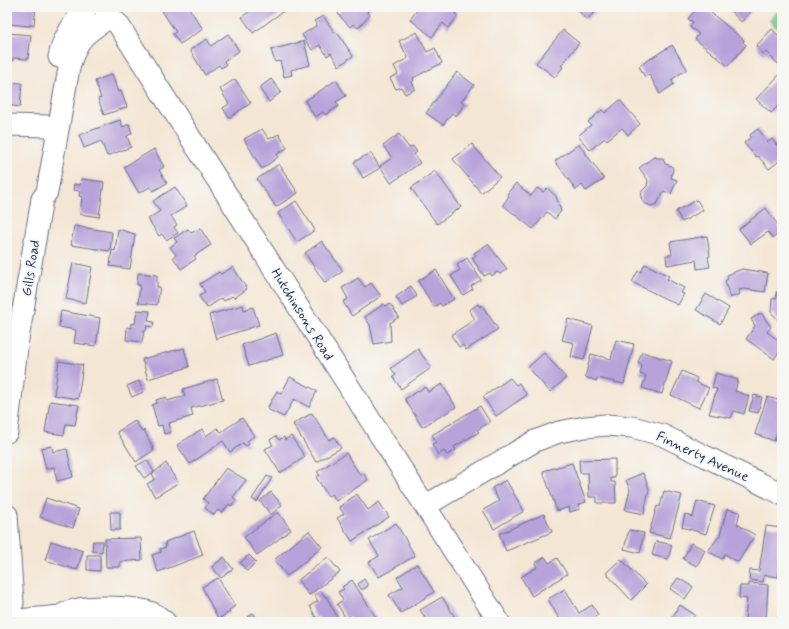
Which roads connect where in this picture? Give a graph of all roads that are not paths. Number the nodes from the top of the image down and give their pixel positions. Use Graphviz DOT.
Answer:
graph roads {
  1 [pos="87,7"];
  2 [pos="107,12"];
  3 [pos="7,125"];
  4 [pos="48,126"];
  5 [pos="42,199"];
  6 [pos="7,432"];
  7 [pos="782,494"];
  8 [pos="425,506"];
  9 [pos="7,515"];
  10 [pos="13,614"];
  11 [pos="165,622"];
  12 [pos="499,622"];
  1 -- 4 [label="street, Gills Road"];
  2 -- 5 [label="street, Gills Road"];
  2 -- 8 [label="street, Hutchinsons Road"];
  3 -- 4 [label="street"];
  4 -- 5 [label="street, Gills Road"];
  5 -- 6 [label="street, Gills Road"];
  7 -- 8 [label="street, Finnerty Avenue"];
  8 -- 12 [label="street, Hutchinsons Road"];
  9 -- 10 [label="street"];
  10 -- 11 [label="street"];
}
